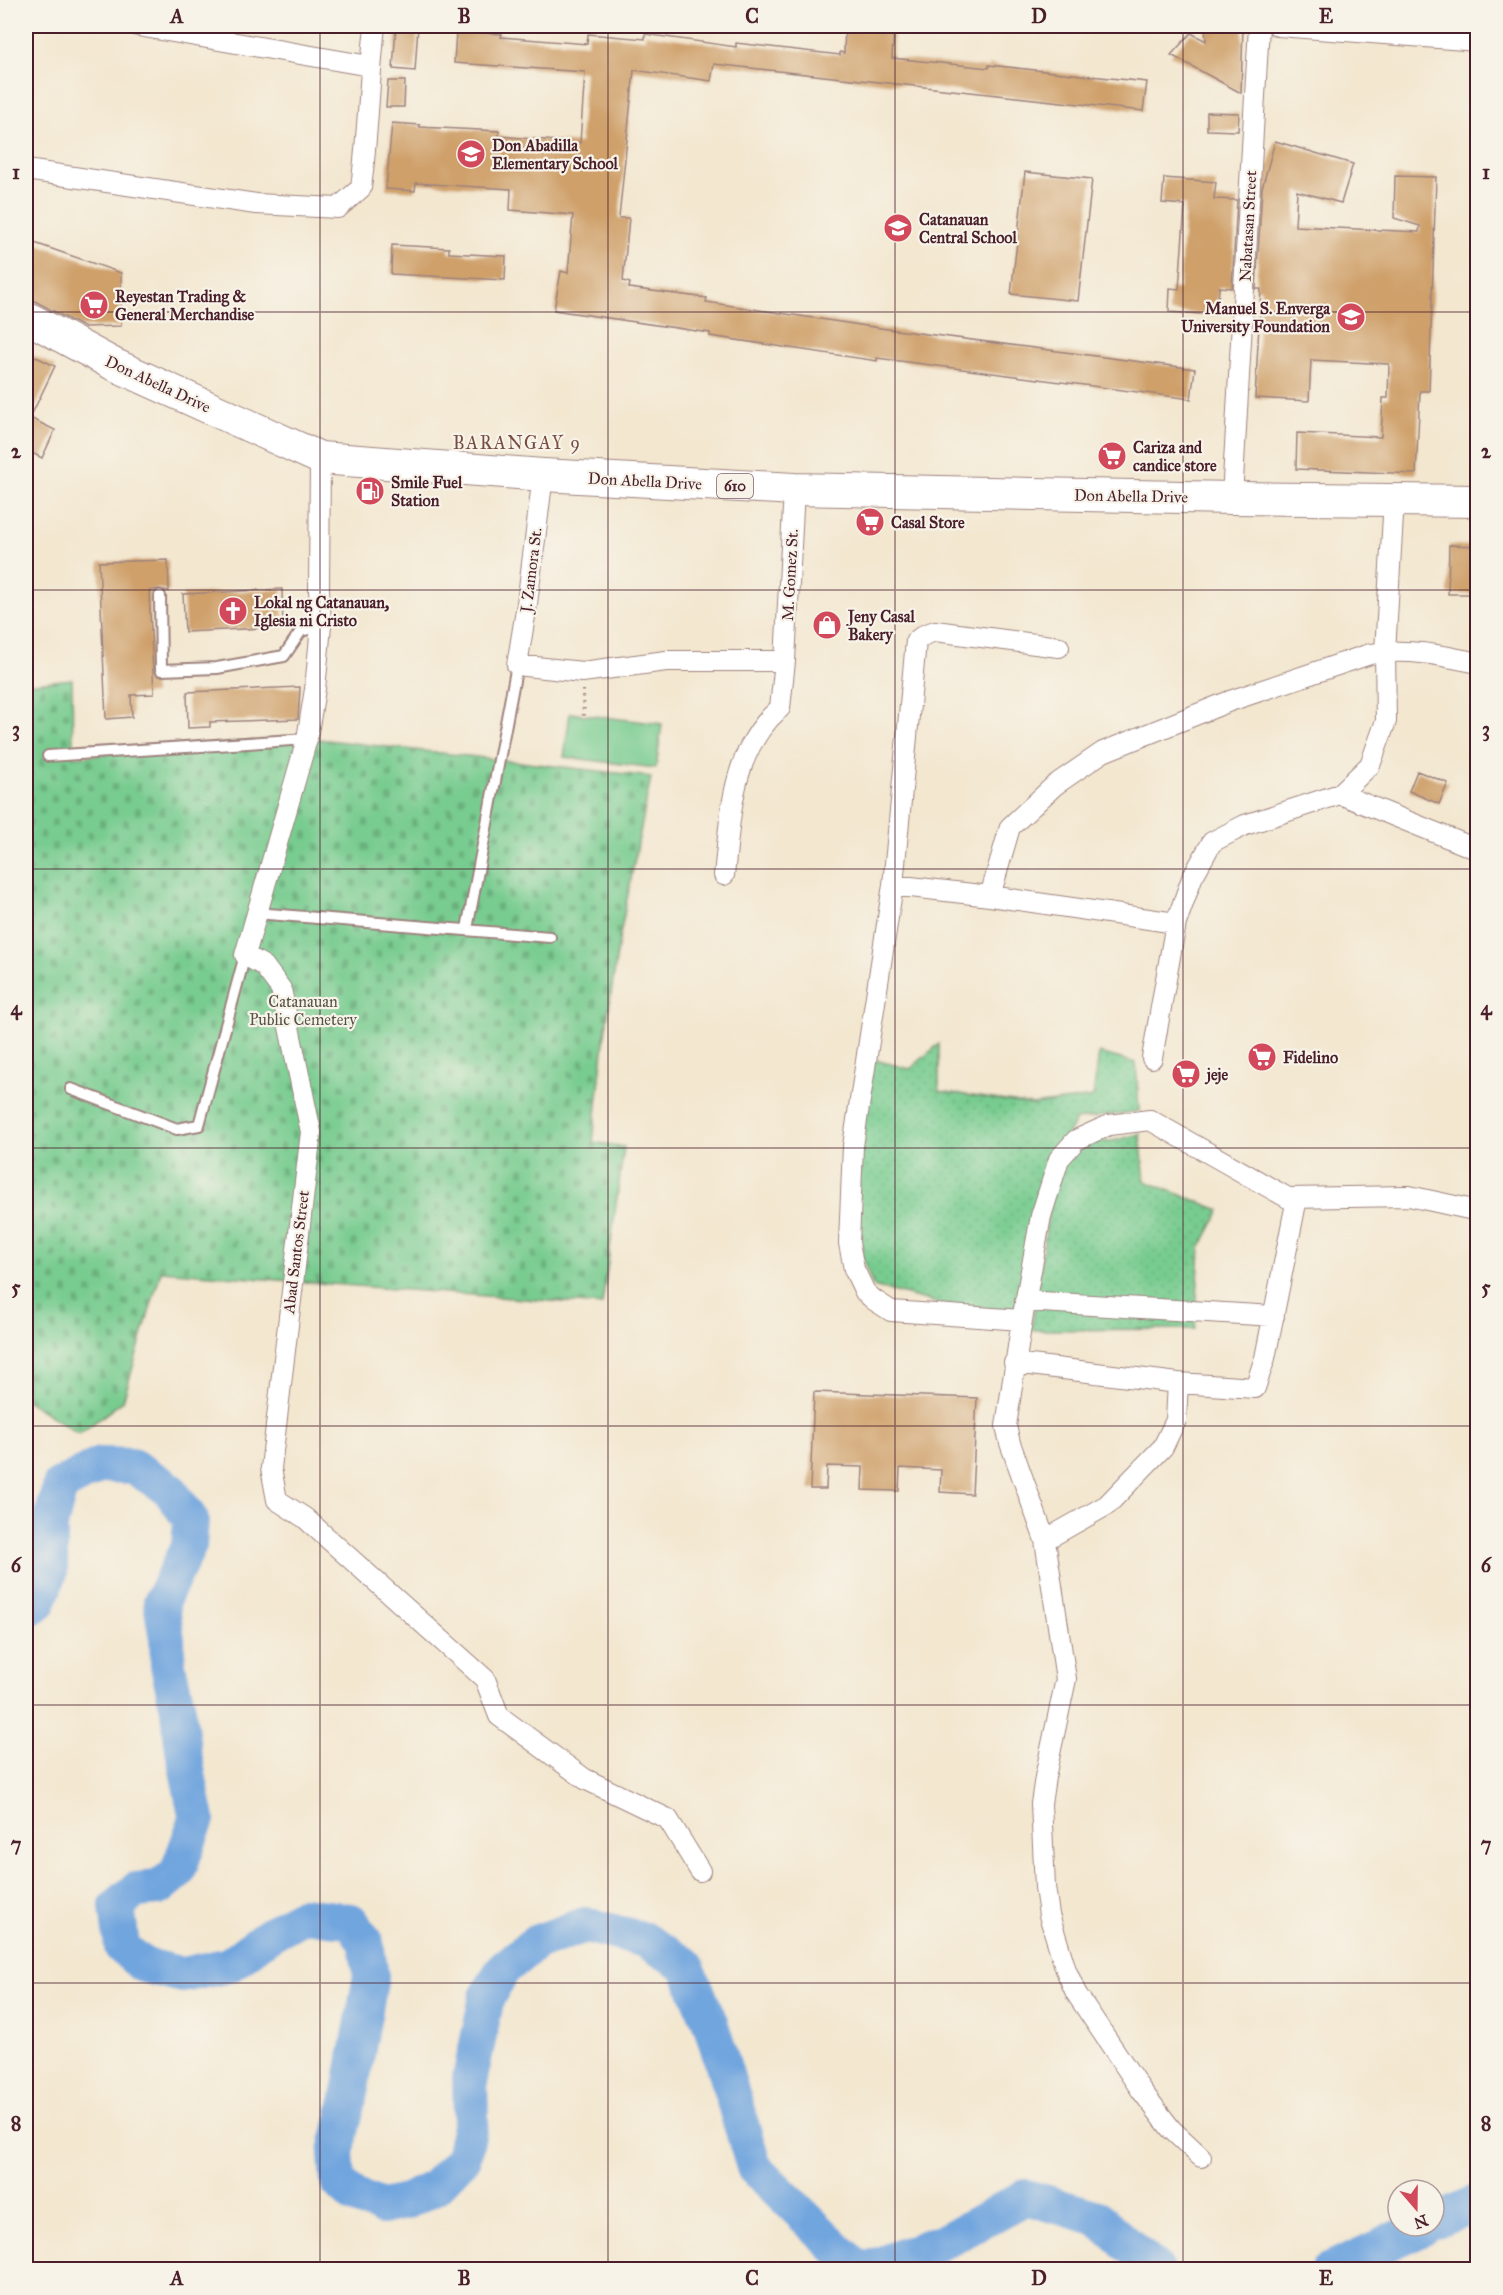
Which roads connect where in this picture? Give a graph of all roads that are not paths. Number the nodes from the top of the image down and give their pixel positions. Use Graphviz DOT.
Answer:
graph roads {
  1 [pos="138,26"];
  2 [pos="375,26"];
  3 [pos="1259,26"];
  4 [pos="1278,26"];
  5 [pos="1417,31"];
  6 [pos="1478,41"];
  7 [pos="370,66"];
  8 [pos="26,170"];
  9 [pos="26,317"];
  10 [pos="321,458"];
  11 [pos="543,475"];
  12 [pos="794,489"];
  13 [pos="1232,498"];
  14 [pos="1394,499"];
  15 [pos="1478,501"];
  16 [pos="160,596"];
  17 [pos="321,626"];
  18 [pos="1059,647"];
  19 [pos="1385,652"];
  20 [pos="785,661"];
  21 [pos="1478,663"];
  22 [pos="517,665"];
  23 [pos="307,739"];
  24 [pos="48,756"];
  25 [pos="1340,794"];
  26 [pos="1478,848"];
  27 [pos="724,874"];
  28 [pos="893,885"];
  29 [pos="990,896"];
  30 [pos="256,913"];
  31 [pos="1176,923"];
  32 [pos="467,929"];
  33 [pos="550,937"];
  34 [pos="245,955"];
  35 [pos="1152,1058"];
  36 [pos="71,1089"];
  37 [pos="1297,1198"];
  38 [pos="1478,1211"];
  39 [pos="1024,1310"];
  40 [pos="1274,1316"];
  41 [pos="1014,1363"];
  42 [pos="1178,1383"];
  43 [pos="1045,1540"];
  44 [pos="700,1871"];
  45 [pos="1201,2157"];
  1 -- 7 [label="street"];
  2 -- 7 [label="street"];
  3 -- 13 [label="street, Nabatasan Street"];
  4 -- 5 [label="street"];
  5 -- 6 [label="street"];
  7 -- 8 [label="street"];
  9 -- 10 [label="main road, Don Abella Drive / 610"];
  10 -- 11 [label="main road, Don Abella Drive / 610"];
  10 -- 17 [label="street"];
  11 -- 12 [label="main road, Don Abella Drive / 610"];
  11 -- 22 [label="street, J. Zamora St."];
  12 -- 13 [label="main road, Don Abella Drive / 610"];
  12 -- 20 [label="street, M. Gomez St."];
  13 -- 14 [label="main road, Don Abella Drive / 610"];
  14 -- 15 [label="main road, Don Abella Drive / 610"];
  14 -- 19 [label="street"];
  16 -- 17 [label="lane"];
  17 -- 23 [label="street"];
  18 -- 28 [label="street"];
  19 -- 21 [label="street"];
  19 -- 25 [label="street"];
  19 -- 29 [label="street"];
  20 -- 22 [label="street"];
  20 -- 27 [label="street, M. Gomez St."];
  22 -- 32 [label="lane"];
  23 -- 24 [label="lane"];
  23 -- 30 [label="street"];
  25 -- 26 [label="street"];
  25 -- 31 [label="street"];
  28 -- 29 [label="street"];
  28 -- 39 [label="street"];
  29 -- 31 [label="street"];
  30 -- 32 [label="lane"];
  30 -- 34 [label="street"];
  31 -- 35 [label="street"];
  32 -- 33 [label="lane"];
  34 -- 36 [label="lane"];
  34 -- 44 [label="street, Abad Santos Street"];
  37 -- 38 [label="street"];
  37 -- 39 [label="street"];
  37 -- 40 [label="street"];
  39 -- 40 [label="street"];
  39 -- 41 [label="street"];
  40 -- 42 [label="street"];
  41 -- 42 [label="street"];
  41 -- 43 [label="street"];
  42 -- 43 [label="street"];
  43 -- 45 [label="street"];
}
